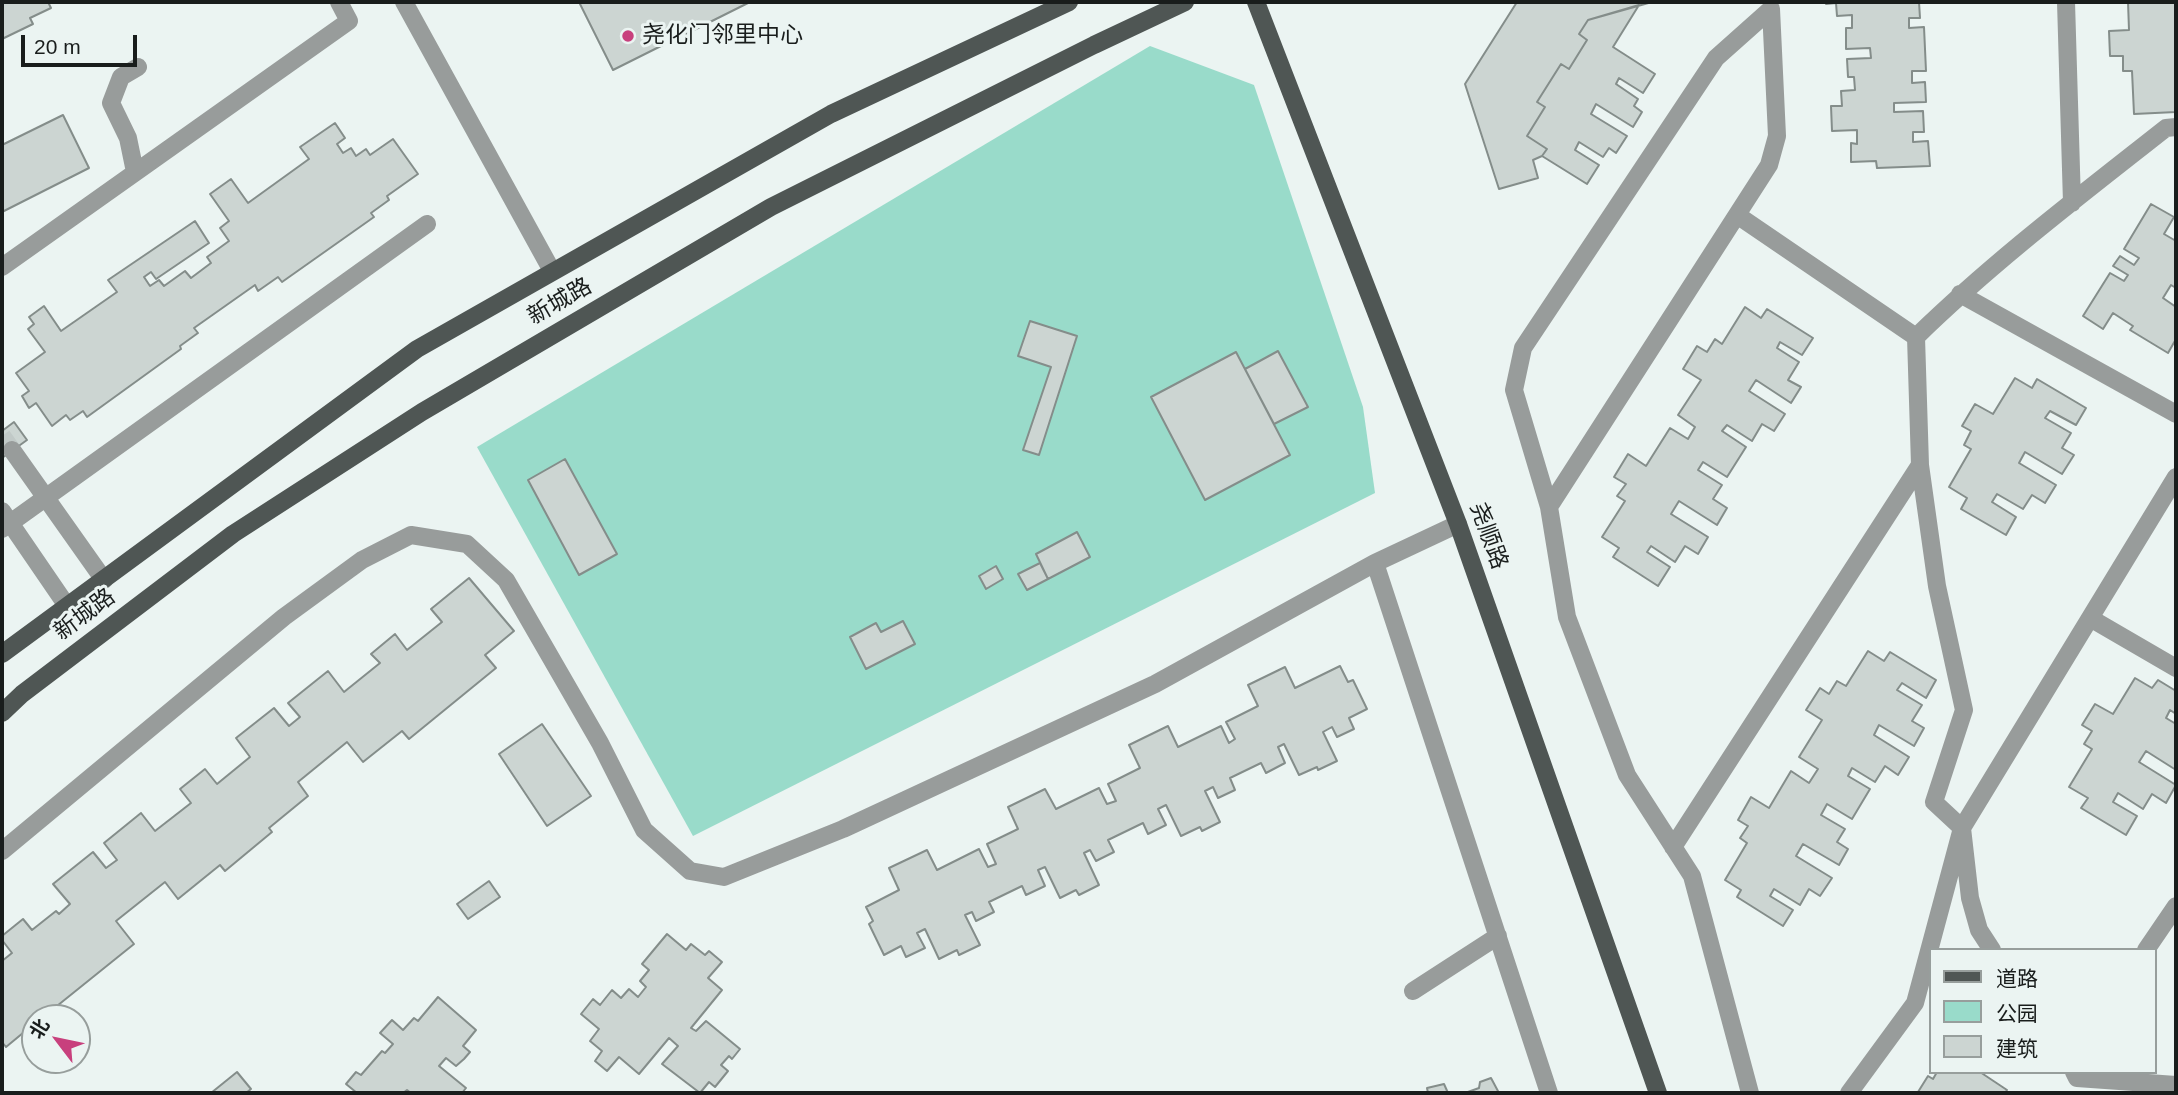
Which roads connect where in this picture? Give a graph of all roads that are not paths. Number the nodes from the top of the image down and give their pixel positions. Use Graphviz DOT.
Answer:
graph roads {
  1 [pos="339,2"];
  2 [pos="404,2"];
  3 [pos="1069,2"];
  4 [pos="1185,2"];
  5 [pos="1255,2"];
  6 [pos="2066,2"];
  7 [pos="138,67"];
  8 [pos="2176,127"];
  9 [pos="135,172"];
  10 [pos="2072,203"];
  11 [pos="1737,215"];
  12 [pos="427,224"];
  13 [pos="2,267"];
  14 [pos="552,271"];
  15 [pos="1960,294"];
  16 [pos="1916,337"];
  17 [pos="2176,414"];
  18 [pos="12,450"];
  19 [pos="1920,466"];
  20 [pos="2176,477"];
  21 [pos="45,498"];
  22 [pos="1549,507"];
  23 [pos="4,521"];
  24 [pos="1458,524"];
  25 [pos="1376,563"];
  26 [pos="104,580"];
  27 [pos="68,606"];
  28 [pos="2090,618"];
  29 [pos="2,654"];
  30 [pos="2176,668"];
  31 [pos="2,713"];
  32 [pos="1962,828"];
  33 [pos="1673,847"];
  34 [pos="2,852"];
  35 [pos="2176,906"];
  36 [pos="1498,936"];
  37 [pos="1991,948"];
  38 [pos="2147,948"];
  39 [pos="1413,991"];
  40 [pos="2075,1074"];
  41 [pos="2176,1085"];
  42 [pos="1549,1093"];
  43 [pos="1658,1093"];
  44 [pos="1750,1093"];
  45 [pos="1849,1093"];
  1 -- 9 [label="street"];
  2 -- 14 [label="street"];
  3 -- 14 [label="main road, 新城路"];
  4 -- 31 [label="main road, 新城路"];
  5 -- 24 [label="main road, 尧顺路"];
  6 -- 10 [label="street"];
  7 -- 9 [label="street"];
  8 -- 10 [label="street"];
  9 -- 13 [label="street"];
  10 -- 15 [label="street"];
  11 -- 16 [label="street"];
  11 -- 22 [label="street"];
  11 -- 22 [label="street"];
  12 -- 21 [label="street"];
  14 -- 26 [label="main road, 新城路"];
  15 -- 16 [label="street"];
  15 -- 17 [label="street"];
  16 -- 19 [label="street"];
  18 -- 21 [label="street"];
  19 -- 32 [label="street"];
  19 -- 33 [label="street"];
  20 -- 28 [label="street"];
  21 -- 23 [label="street"];
  21 -- 26 [label="street"];
  22 -- 33 [label="street"];
  23 -- 27 [label="street"];
  24 -- 25 [label="street"];
  24 -- 43 [label="main road, 尧顺路"];
  25 -- 34 [label="street"];
  25 -- 36 [label="street"];
  26 -- 27 [label="main road, 新城路"];
  27 -- 29 [label="main road, 新城路"];
  28 -- 30 [label="street"];
  28 -- 32 [label="street"];
  32 -- 37 [label="street"];
  32 -- 45 [label="street"];
  33 -- 44 [label="street"];
  35 -- 38 [label="street"];
  36 -- 39 [label="street"];
  36 -- 42 [label="street"];
  40 -- 41 [label="street"];
}
